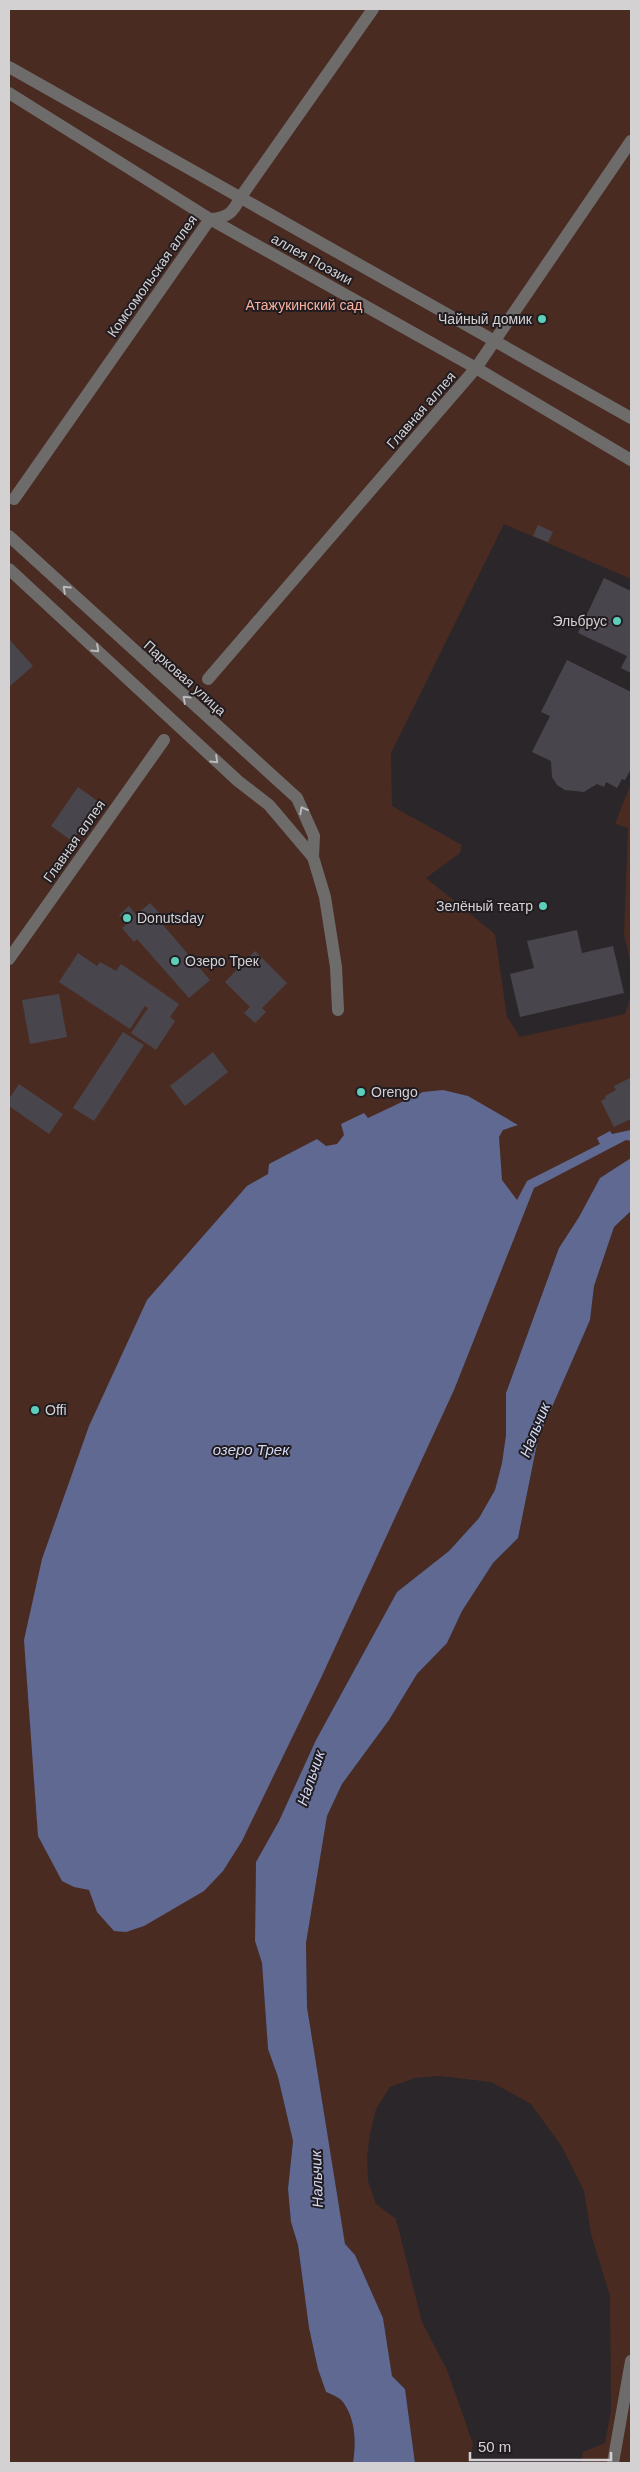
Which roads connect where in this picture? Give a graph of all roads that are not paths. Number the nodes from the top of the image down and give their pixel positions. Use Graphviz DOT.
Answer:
graph roads {
  1 [pos="373,9"];
  2 [pos="9,67"];
  3 [pos="9,93"];
  4 [pos="631,141"];
  5 [pos="240,198"];
  6 [pos="210,219"];
  7 [pos="495,342"];
  8 [pos="476,368"];
  9 [pos="631,418"];
  10 [pos="631,460"];
  11 [pos="14,499"];
  12 [pos="9,536"];
  13 [pos="9,569"];
  14 [pos="208,679"];
  15 [pos="164,740"];
  16 [pos="313,857"];
  17 [pos="9,959"];
  18 [pos="338,1010"];
  19 [pos="631,2360"];
  20 [pos="613,2463"];
  1 -- 5 [label="street, Комсомольская аллея"];
  2 -- 5 [label="street, аллея Поэзии"];
  3 -- 6 [label="street, аллея Поэзии"];
  4 -- 7 [label="street, Главная аллея"];
  5 -- 6 [label="street, Комсомольская аллея"];
  5 -- 7 [label="street, аллея Поэзии"];
  6 -- 8 [label="street, аллея Поэзии"];
  6 -- 11 [label="street, Комсомольская аллея"];
  7 -- 8 [label="street, Главная аллея"];
  7 -- 9 [label="street, аллея Поэзии"];
  8 -- 10 [label="street, аллея Поэзии"];
  8 -- 14 [label="street, Главная аллея"];
  16 -- 12 [label="street, Парковая улица, one-way"];
  13 -- 16 [label="street, Парковая улица, one-way"];
  15 -- 17 [label="street, Главная аллея"];
  16 -- 18 [label="street, Парковая улица"];
  19 -- 20 [label="street"];
}
